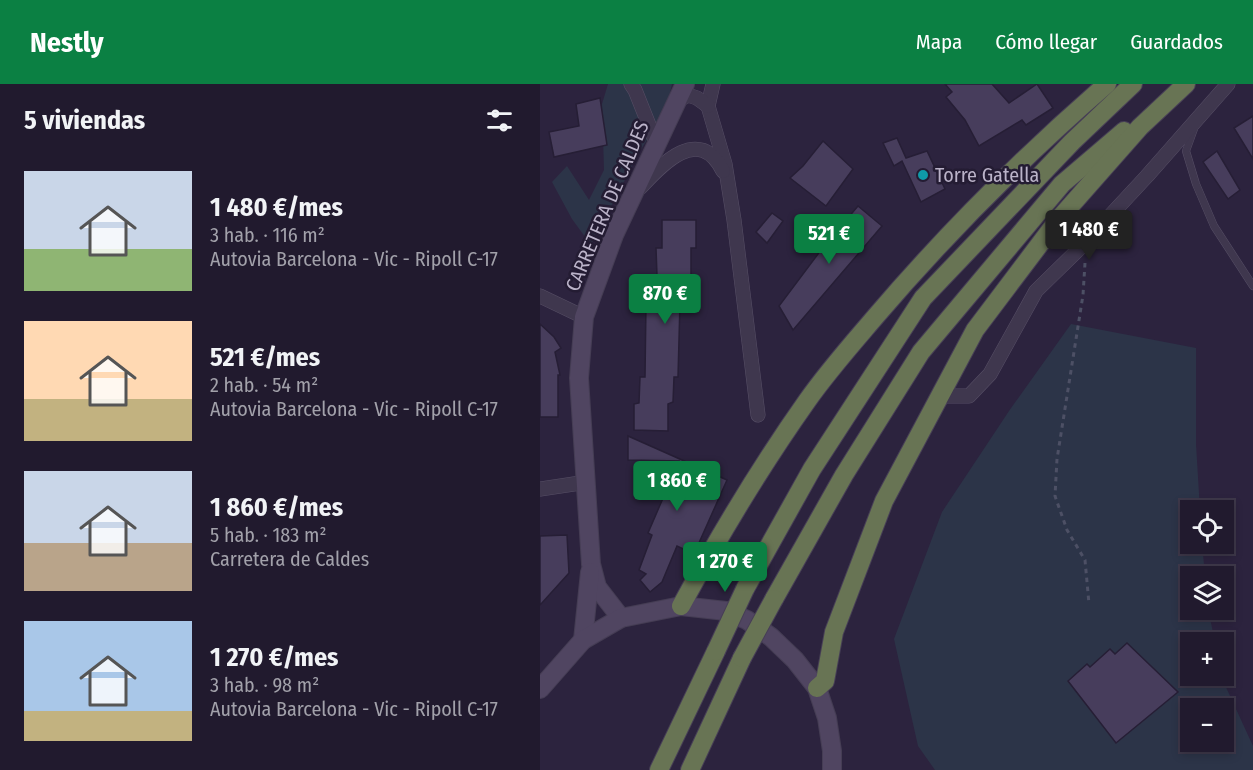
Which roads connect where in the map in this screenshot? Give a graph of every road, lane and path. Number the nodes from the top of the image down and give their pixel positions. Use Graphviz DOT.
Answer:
graph roads {
  1 [pos="631,84"];
  2 [pos="685,84"];
  3 [pos="712,84"];
  4 [pos="1107,84"];
  5 [pos="1133,84"];
  6 [pos="1178,84"];
  7 [pos="1186,84"];
  8 [pos="1228,84"];
  9 [pos="677,101"];
  10 [pos="708,106"];
  11 [pos="1198,118"];
  12 [pos="657,145"];
  13 [pos="728,181"];
  14 [pos="633,195"];
  15 [pos="1087,240"];
  16 [pos="1253,286"];
  17 [pos="540,296"];
  18 [pos="584,317"];
  19 [pos="940,396"];
  20 [pos="758,415"];
  21 [pos="587,482"];
  22 [pos="540,489"];
  23 [pos="591,564"];
  24 [pos="1089,604"];
  25 [pos="681,606"];
  26 [pos="621,618"];
  27 [pos="584,640"];
  28 [pos="541,686"];
  29 [pos="817,688"];
  30 [pos="660,770"];
  31 [pos="690,770"];
  32 [pos="832,770"];
  1 -- 12 [label="street"];
  2 -- 9 [label="street, CARRETERA DE CALDES"];
  3 -- 10 [label="street"];
  4 -- 25 [label="highway"];
  5 -- 30 [label="highway, bridge"];
  6 -- 31 [label="highway, bridge"];
  7 -- 19 [label="highway"];
  8 -- 11 [label="street"];
  9 -- 10 [label="street"];
  9 -- 12 [label="street, CARRETERA DE CALDES"];
  10 -- 13 [label="street"];
  11 -- 15 [label="street"];
  11 -- 16 [label="lane"];
  12 -- 14 [label="street, CARRETERA DE CALDES"];
  13 -- 14 [label="street"];
  13 -- 20 [label="street"];
  14 -- 18 [label="street, CARRETERA DE CALDES"];
  15 -- 19 [label="street"];
  15 -- 24 [label="path"];
  17 -- 18 [label="street"];
  18 -- 21 [label="street, CARRETERA DE CALDES"];
  19 -- 29 [label="highway"];
  21 -- 22 [label="street"];
  21 -- 23 [label="street, CARRETERA DE CALDES"];
  23 -- 26 [label="street"];
  23 -- 27 [label="street"];
  25 -- 26 [label="street"];
  25 -- 29 [label="street"];
  26 -- 27 [label="street"];
  27 -- 28 [label="street"];
  29 -- 32 [label="street"];
}
